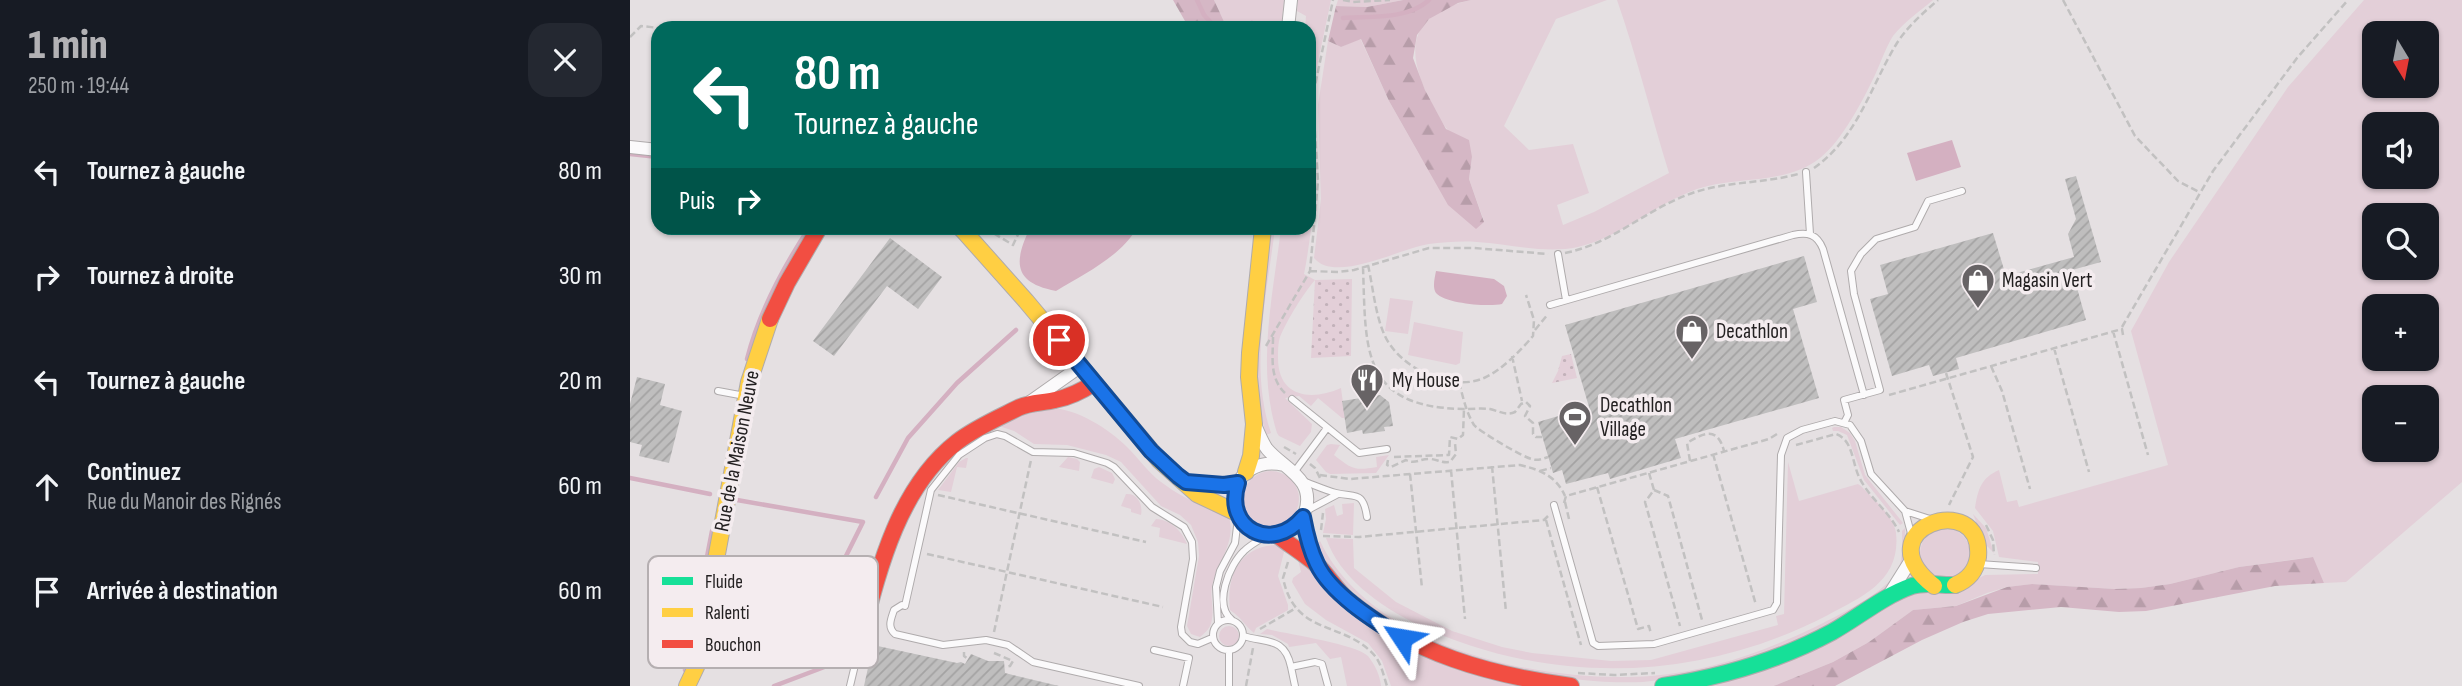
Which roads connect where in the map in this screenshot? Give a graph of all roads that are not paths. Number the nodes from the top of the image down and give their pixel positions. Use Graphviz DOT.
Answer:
graph roads {
  1 [pos="1291,0"];
  2 [pos="1289,21"];
  3 [pos="630,147"];
  4 [pos="651,149"];
  5 [pos="1806,172"];
  6 [pos="1962,191"];
  7 [pos="1810,234"];
  8 [pos="815,235"];
  9 [pos="967,235"];
  10 [pos="1262,235"];
  11 [pos="1558,254"];
  12 [pos="1566,300"];
  13 [pos="1550,305"];
  14 [pos="1081,366"];
  15 [pos="1094,383"];
  16 [pos="718,391"];
  17 [pos="1864,395"];
  18 [pos="747,396"];
  19 [pos="1292,399"];
  20 [pos="1028,404"];
  21 [pos="1844,423"];
  22 [pos="1254,424"];
  23 [pos="1326,428"];
  24 [pos="1387,449"];
  25 [pos="1294,472"];
  26 [pos="1242,478"];
  27 [pos="1186,482"];
  28 [pos="1338,494"];
  29 [pos="1554,508"];
  30 [pos="1905,512"];
  31 [pos="1304,514"];
  32 [pos="1238,515"];
  33 [pos="1367,517"];
  34 [pos="1936,520"];
  35 [pos="1272,535"];
  36 [pos="1906,540"];
  37 [pos="717,556"];
  38 [pos="1911,560"];
  39 [pos="1977,564"];
  40 [pos="1317,565"];
  41 [pos="2036,568"];
  42 [pos="878,578"];
  43 [pos="1934,586"];
  44 [pos="1888,597"];
  45 [pos="1232,620"];
  46 [pos="1218,623"];
  47 [pos="1243,636"];
  48 [pos="1212,638"];
  49 [pos="1154,650"];
  50 [pos="1229,650"];
  51 [pos="1291,667"];
  52 [pos="696,668"];
  53 [pos="854,668"];
  54 [pos="1572,679"];
  55 [pos="1665,679"];
  56 [pos="687,686"];
  57 [pos="850,686"];
  58 [pos="1139,686"];
  59 [pos="1183,686"];
  60 [pos="1229,686"];
  61 [pos="1295,686"];
  62 [pos="1328,686"];
  1 -- 2 [label="street"];
  3 -- 4 [label="street"];
  5 -- 7 [label="lane"];
  6 -- 17 [label="lane"];
  7 -- 12 [label="lane"];
  7 -- 17 [label="lane"];
  8 -- 18 [label="street, Rue de la Maison Neuve"];
  9 -- 14 [label="street"];
  10 -- 22 [label="street"];
  11 -- 12 [label="lane"];
  12 -- 13 [label="lane"];
  14 -- 15 [label="street"];
  14 -- 20 [label="street"];
  15 -- 20 [label="street"];
  15 -- 27 [label="street"];
  16 -- 18 [label="lane"];
  17 -- 21 [label="lane"];
  18 -- 37 [label="street, Rue de la Maison Neuve"];
  19 -- 23 [label="lane"];
  20 -- 42 [label="street"];
  21 -- 29 [label="lane"];
  21 -- 30 [label="lane"];
  22 -- 25 [label="street"];
  22 -- 26 [label="street"];
  23 -- 24 [label="lane"];
  23 -- 25 [label="lane"];
  25 -- 26 [label="street"];
  25 -- 28 [label="lane"];
  25 -- 31 [label="street"];
  26 -- 27 [label="street"];
  26 -- 32 [label="street"];
  27 -- 32 [label="street"];
  28 -- 31 [label="lane"];
  28 -- 33 [label="lane"];
  30 -- 34 [label="lane"];
  30 -- 36 [label="lane"];
  31 -- 35 [label="street"];
  31 -- 40 [label="street"];
  32 -- 35 [label="street"];
  32 -- 46 [label="lane"];
  34 -- 36 [label="street"];
  34 -- 39 [label="street"];
  35 -- 40 [label="street"];
  35 -- 45 [label="lane"];
  36 -- 38 [label="street"];
  38 -- 43 [label="street"];
  38 -- 44 [label="street"];
  39 -- 41 [label="lane"];
  39 -- 43 [label="street"];
  40 -- 54 [label="street"];
  43 -- 44 [label="street"];
  44 -- 55 [label="street"];
  45 -- 46 [label="lane"];
  45 -- 47 [label="lane"];
  46 -- 48 [label="lane"];
  47 -- 50 [label="lane"];
  47 -- 51 [label="lane"];
  48 -- 50 [label="lane"];
  48 -- 58 [label="lane"];
  49 -- 59 [label="lane"];
  50 -- 60 [label="lane"];
  51 -- 61 [label="lane"];
  51 -- 62 [label="lane"];
  52 -- 56 [label="street, Rue de la Maison Neuve"];
  53 -- 57 [label="lane"];
}
